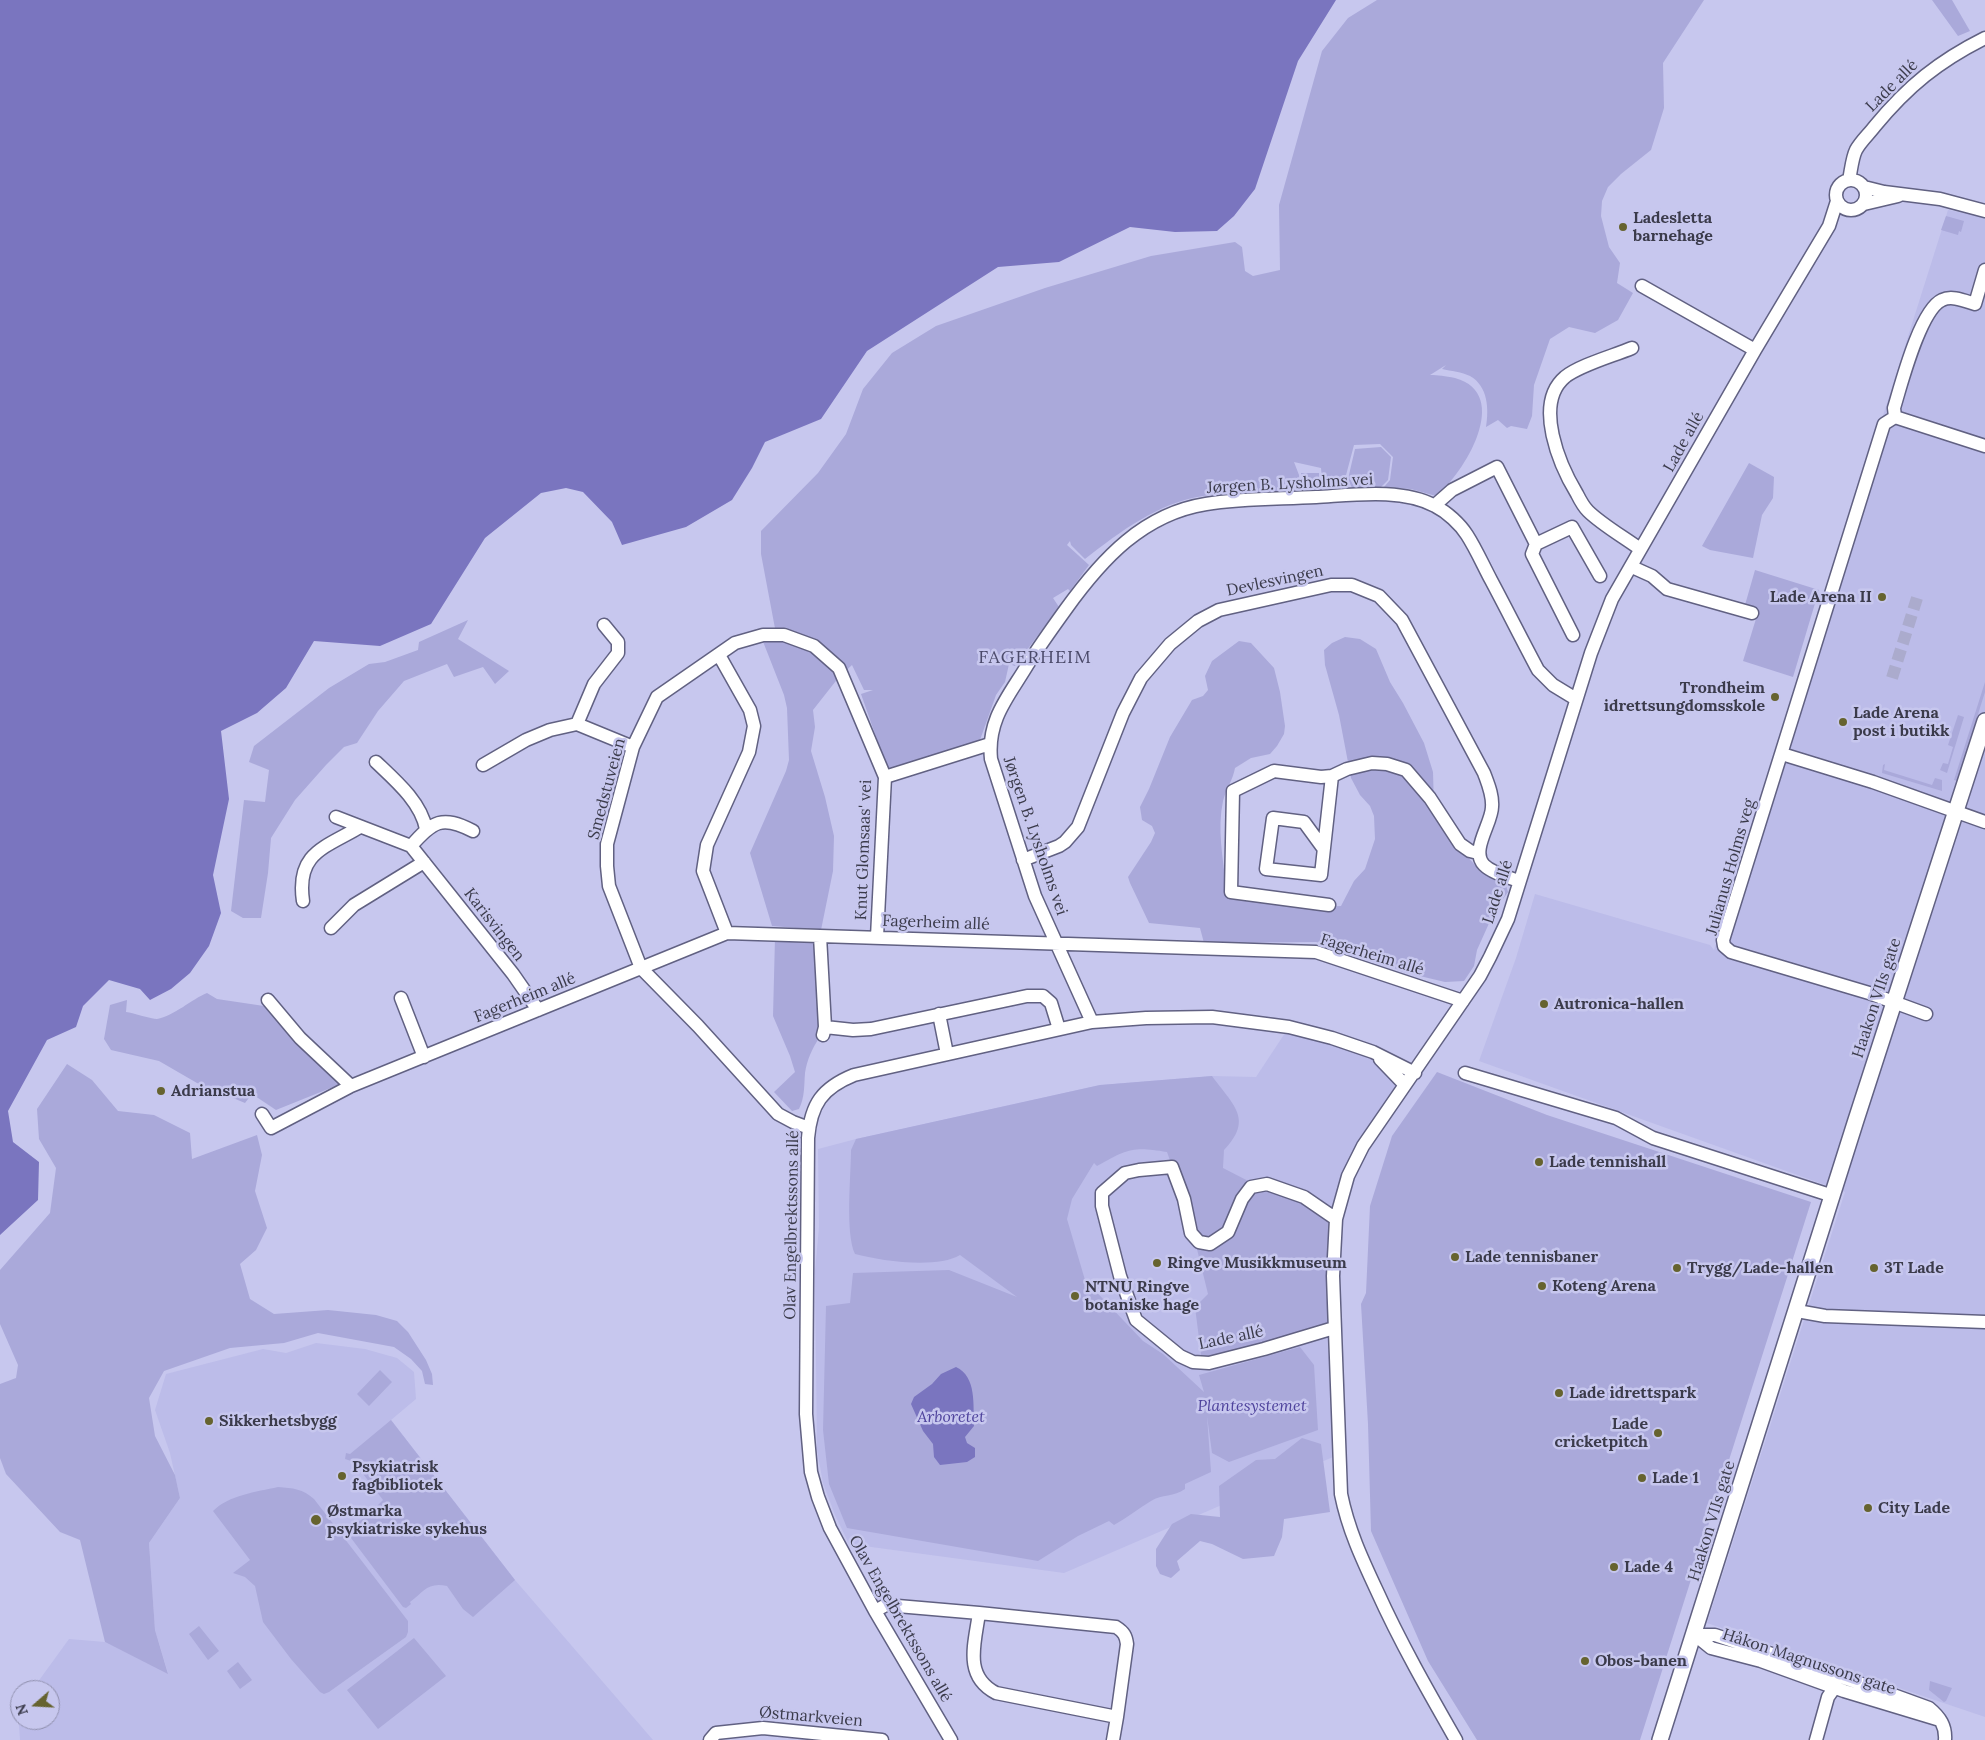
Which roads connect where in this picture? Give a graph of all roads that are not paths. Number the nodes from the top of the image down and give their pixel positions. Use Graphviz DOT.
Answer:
graph roads {
  1 [pos="1985,38"];
  2 [pos="1849,180"];
  3 [pos="1864,187"];
  4 [pos="1905,194"];
  5 [pos="1864,204"];
  6 [pos="1841,205"];
  7 [pos="1985,211"];
  8 [pos="1985,270"];
  9 [pos="1642,286"];
  10 [pos="1632,348"];
  11 [pos="1755,350"];
  12 [pos="1895,417"];
  13 [pos="1985,446"];
  14 [pos="1434,505"];
  15 [pos="1536,544"];
  16 [pos="1640,549"];
  17 [pos="1632,567"];
  18 [pos="1600,576"];
  19 [pos="1752,614"];
  20 [pos="604,625"];
  21 [pos="1573,635"];
  22 [pos="719,654"];
  23 [pos="1576,698"];
  24 [pos="1985,721"];
  25 [pos="577,724"];
  26 [pos="990,744"];
  27 [pos="633,747"];
  28 [pos="1782,754"];
  29 [pos="376,762"];
  30 [pos="483,765"];
  31 [pos="1332,776"];
  32 [pos="884,777"];
  33 [pos="1956,810"];
  34 [pos="336,817"];
  35 [pos="1985,822"];
  36 [pos="360,827"];
  37 [pos="426,829"];
  38 [pos="473,831"];
  39 [pos="411,846"];
  40 [pos="1323,848"];
  41 [pos="1478,853"];
  42 [pos="1023,860"];
  43 [pos="424,862"];
  44 [pos="1519,881"];
  45 [pos="303,901"];
  46 [pos="1329,904"];
  47 [pos="331,928"];
  48 [pos="726,933"];
  49 [pos="820,936"];
  50 [pos="877,937"];
  51 [pos="1055,942"];
  52 [pos="641,968"];
  53 [pos="401,998"];
  54 [pos="268,1000"];
  55 [pos="1887,1000"];
  56 [pos="1463,1001"];
  57 [pos="538,1010"];
  58 [pos="939,1014"];
  59 [pos="1926,1014"];
  60 [pos="1092,1022"];
  61 [pos="1059,1029"];
  62 [pos="1373,1052"];
  63 [pos="947,1054"];
  64 [pos="424,1057"];
  65 [pos="1415,1073"];
  66 [pos="1465,1073"];
  67 [pos="1406,1085"];
  68 [pos="351,1086"];
  69 [pos="262,1114"];
  70 [pos="809,1128"];
  71 [pos="1833,1196"];
  72 [pos="1336,1219"];
  73 [pos="1796,1311"];
  74 [pos="1985,1322"];
  75 [pos="1334,1328"];
  76 [pos="875,1611"];
  77 [pos="979,1612"];
  78 [pos="1694,1634"];
  79 [pos="1835,1687"];
  80 [pos="1117,1717"];
  81 [pos="1940,1720"];
  82 [pos="946,1739"];
  83 [pos="710,1740"];
  84 [pos="882,1740"];
  85 [pos="1113,1740"];
  86 [pos="1456,1740"];
  87 [pos="1660,1740"];
  88 [pos="1816,1740"];
  89 [pos="1945,1740"];
  1 -- 2 [label="street, Lade allé"];
  2 -- 3 [label="street"];
  2 -- 6 [label="street"];
  3 -- 4 [label="street"];
  3 -- 5 [label="street"];
  4 -- 5 [label="street"];
  4 -- 7 [label="street"];
  5 -- 6 [label="street"];
  6 -- 11 [label="street, Lade allé"];
  8 -- 12 [label="street"];
  9 -- 11 [label="street"];
  10 -- 16 [label="street"];
  11 -- 16 [label="street, Lade allé"];
  12 -- 13 [label="street"];
  12 -- 28 [label="street, Julianus Holms veg"];
  14 -- 15 [label="street"];
  14 -- 23 [label="street, Jørgen B. Lysholms vei"];
  14 -- 26 [label="street, Jørgen B. Lysholms vei"];
  15 -- 18 [label="street"];
  15 -- 21 [label="street"];
  16 -- 17 [label="street, Lade allé"];
  17 -- 19 [label="street"];
  17 -- 23 [label="street, Lade allé"];
  20 -- 25 [label="street"];
  22 -- 27 [label="street, Smedstuveien"];
  22 -- 32 [label="street, Knut Glomsaas' vei"];
  22 -- 48 [label="street"];
  23 -- 44 [label="street, Lade allé"];
  24 -- 33 [label="main road, Haakon VIIs gate"];
  25 -- 27 [label="street"];
  25 -- 30 [label="street"];
  26 -- 32 [label="street"];
  26 -- 42 [label="street, Jørgen B. Lysholms vei"];
  27 -- 52 [label="street, Smedstuveien"];
  28 -- 33 [label="street"];
  28 -- 55 [label="street, Julianus Holms veg"];
  29 -- 37 [label="street"];
  31 -- 40 [label="street"];
  31 -- 41 [label="street"];
  31 -- 46 [label="street"];
  32 -- 50 [label="street, Knut Glomsaas' vei"];
  33 -- 35 [label="street"];
  33 -- 55 [label="main road, Haakon VIIs gate"];
  34 -- 36 [label="street"];
  36 -- 39 [label="street"];
  36 -- 45 [label="street"];
  37 -- 38 [label="street"];
  37 -- 39 [label="street"];
  39 -- 43 [label="street, Karisvingen"];
  40 -- 40 [label="street"];
  41 -- 42 [label="street, Devlesvingen"];
  41 -- 44 [label="street"];
  42 -- 51 [label="street, Jørgen B. Lysholms vei"];
  43 -- 47 [label="street"];
  43 -- 57 [label="street, Karisvingen"];
  44 -- 56 [label="street, Lade allé"];
  48 -- 49 [label="street, Fagerheim allé"];
  48 -- 52 [label="street, Fagerheim allé"];
  49 -- 50 [label="street, Fagerheim allé"];
  49 -- 58 [label="street"];
  50 -- 51 [label="street, Fagerheim allé"];
  51 -- 56 [label="street, Fagerheim allé"];
  51 -- 60 [label="street, Jørgen B. Lysholms vei"];
  52 -- 57 [label="street, Fagerheim allé"];
  52 -- 70 [label="street, Smedstuveien"];
  53 -- 64 [label="street"];
  54 -- 68 [label="street"];
  55 -- 59 [label="street"];
  55 -- 71 [label="main road, Haakon VIIs gate"];
  56 -- 65 [label="street, Lade allé"];
  57 -- 64 [label="street, Fagerheim allé"];
  58 -- 61 [label="street"];
  58 -- 63 [label="street"];
  60 -- 61 [label="street, Olav Engelbrektssons allé"];
  60 -- 62 [label="street, Olav Engelbrektssons allé"];
  61 -- 63 [label="street, Olav Engelbrektssons allé"];
  62 -- 65 [label="street, Olav Engelbrektssons allé"];
  62 -- 67 [label="street, Olav Engelbrektssons allé"];
  63 -- 70 [label="street, Olav Engelbrektssons allé"];
  64 -- 68 [label="street, Fagerheim allé"];
  65 -- 67 [label="street, Lade allé"];
  66 -- 71 [label="street"];
  67 -- 72 [label="street, Lade allé"];
  68 -- 69 [label="street, Fagerheim allé"];
  70 -- 76 [label="street, Olav Engelbrektssons allé"];
  71 -- 73 [label="main road, Haakon VIIs gate"];
  72 -- 75 [label="street, Lade allé"];
  72 -- 75 [label="street, Lade allé"];
  73 -- 74 [label="street"];
  73 -- 78 [label="main road, Haakon VIIs gate"];
  75 -- 86 [label="street, Lade allé"];
  76 -- 77 [label="street"];
  76 -- 82 [label="street, Olav Engelbrektssons allé"];
  77 -- 80 [label="street"];
  77 -- 80 [label="street"];
  78 -- 79 [label="street, Håkon Magnussons gate"];
  78 -- 81 [label="street, Håkon Magnussons gate"];
  78 -- 87 [label="main road, Haakon VIIs gate"];
  79 -- 81 [label="street, Håkon Magnussons gate"];
  79 -- 88 [label="street"];
  80 -- 85 [label="street"];
  81 -- 89 [label="street"];
  83 -- 84 [label="street, Østmarkveien"];
}
